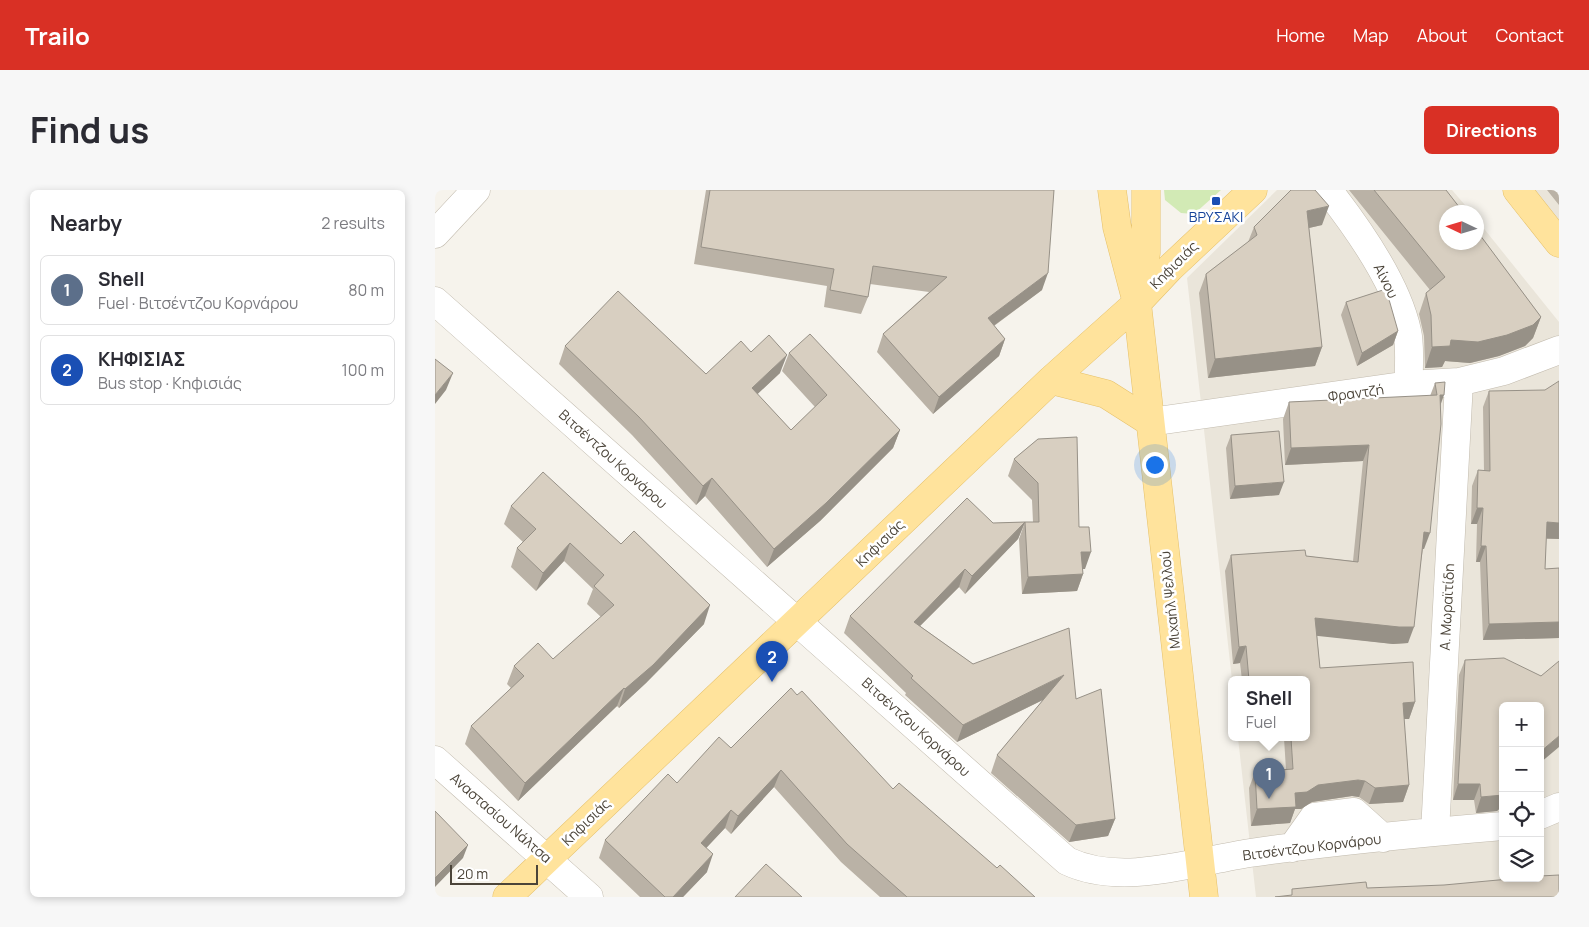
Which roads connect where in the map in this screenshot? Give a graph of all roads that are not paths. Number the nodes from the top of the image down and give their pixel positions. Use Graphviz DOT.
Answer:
graph roads {
  1 [pos="476,190"];
  2 [pos="1112,190"];
  3 [pos="1146,190"];
  4 [pos="1253,190"];
  5 [pos="1328,190"];
  6 [pos="1517,190"];
  7 [pos="435,234"];
  8 [pos="1559,243"];
  9 [pos="435,301"];
  10 [pos="1137,303"];
  11 [pos="1559,350"];
  12 [pos="1051,380"];
  13 [pos="1459,382"];
  14 [pos="1409,385"];
  15 [pos="1150,422"];
  16 [pos="797,622"];
  17 [pos="435,760"];
  18 [pos="1559,807"];
  19 [pos="1544,813"];
  20 [pos="1499,826"];
  21 [pos="1435,832"];
  22 [pos="547,859"];
  23 [pos="1200,863"];
  24 [pos="507,897"];
  25 [pos="589,897"];
  26 [pos="1204,897"];
  1 -- 7 [label="street"];
  2 -- 10 [label="main road, Μιχαήλ Ψελλού"];
  3 -- 10 [label="main road, Μιχαήλ Ψελλού"];
  4 -- 10 [label="main road, Κηφισιάς"];
  5 -- 14 [label="street, Αίνου"];
  6 -- 8 [label="main road"];
  9 -- 16 [label="street, Βιτσέντζου Κορνάρου"];
  10 -- 12 [label="main road, Κηφισιάς"];
  10 -- 15 [label="main road, Μιχαήλ Ψελλού"];
  11 -- 13 [label="street, Φραντζή"];
  12 -- 15 [label="main road"];
  12 -- 16 [label="main road, Κηφισιάς"];
  13 -- 14 [label="street, Φραντζή"];
  13 -- 21 [label="street, Α. Μωραϊτίδη"];
  14 -- 15 [label="street, Φραντζή"];
  15 -- 23 [label="main road, Μιχαήλ Ψελλού"];
  16 -- 22 [label="main road, Κηφισιάς"];
  16 -- 23 [label="street, Βιτσέντζου Κορνάρου"];
  17 -- 22 [label="street, Αναστασίου Νάλτσα"];
  18 -- 19 [label="street"];
  20 -- 21 [label="street, Βιτσέντζου Κορνάρου"];
  21 -- 23 [label="street, Βιτσέντζου Κορνάρου"];
  22 -- 24 [label="main road, Κηφισιάς"];
  22 -- 25 [label="street, Αναστασίου Νάλτσα"];
  23 -- 26 [label="main road, Μιχαήλ Ψελλού"];
}
